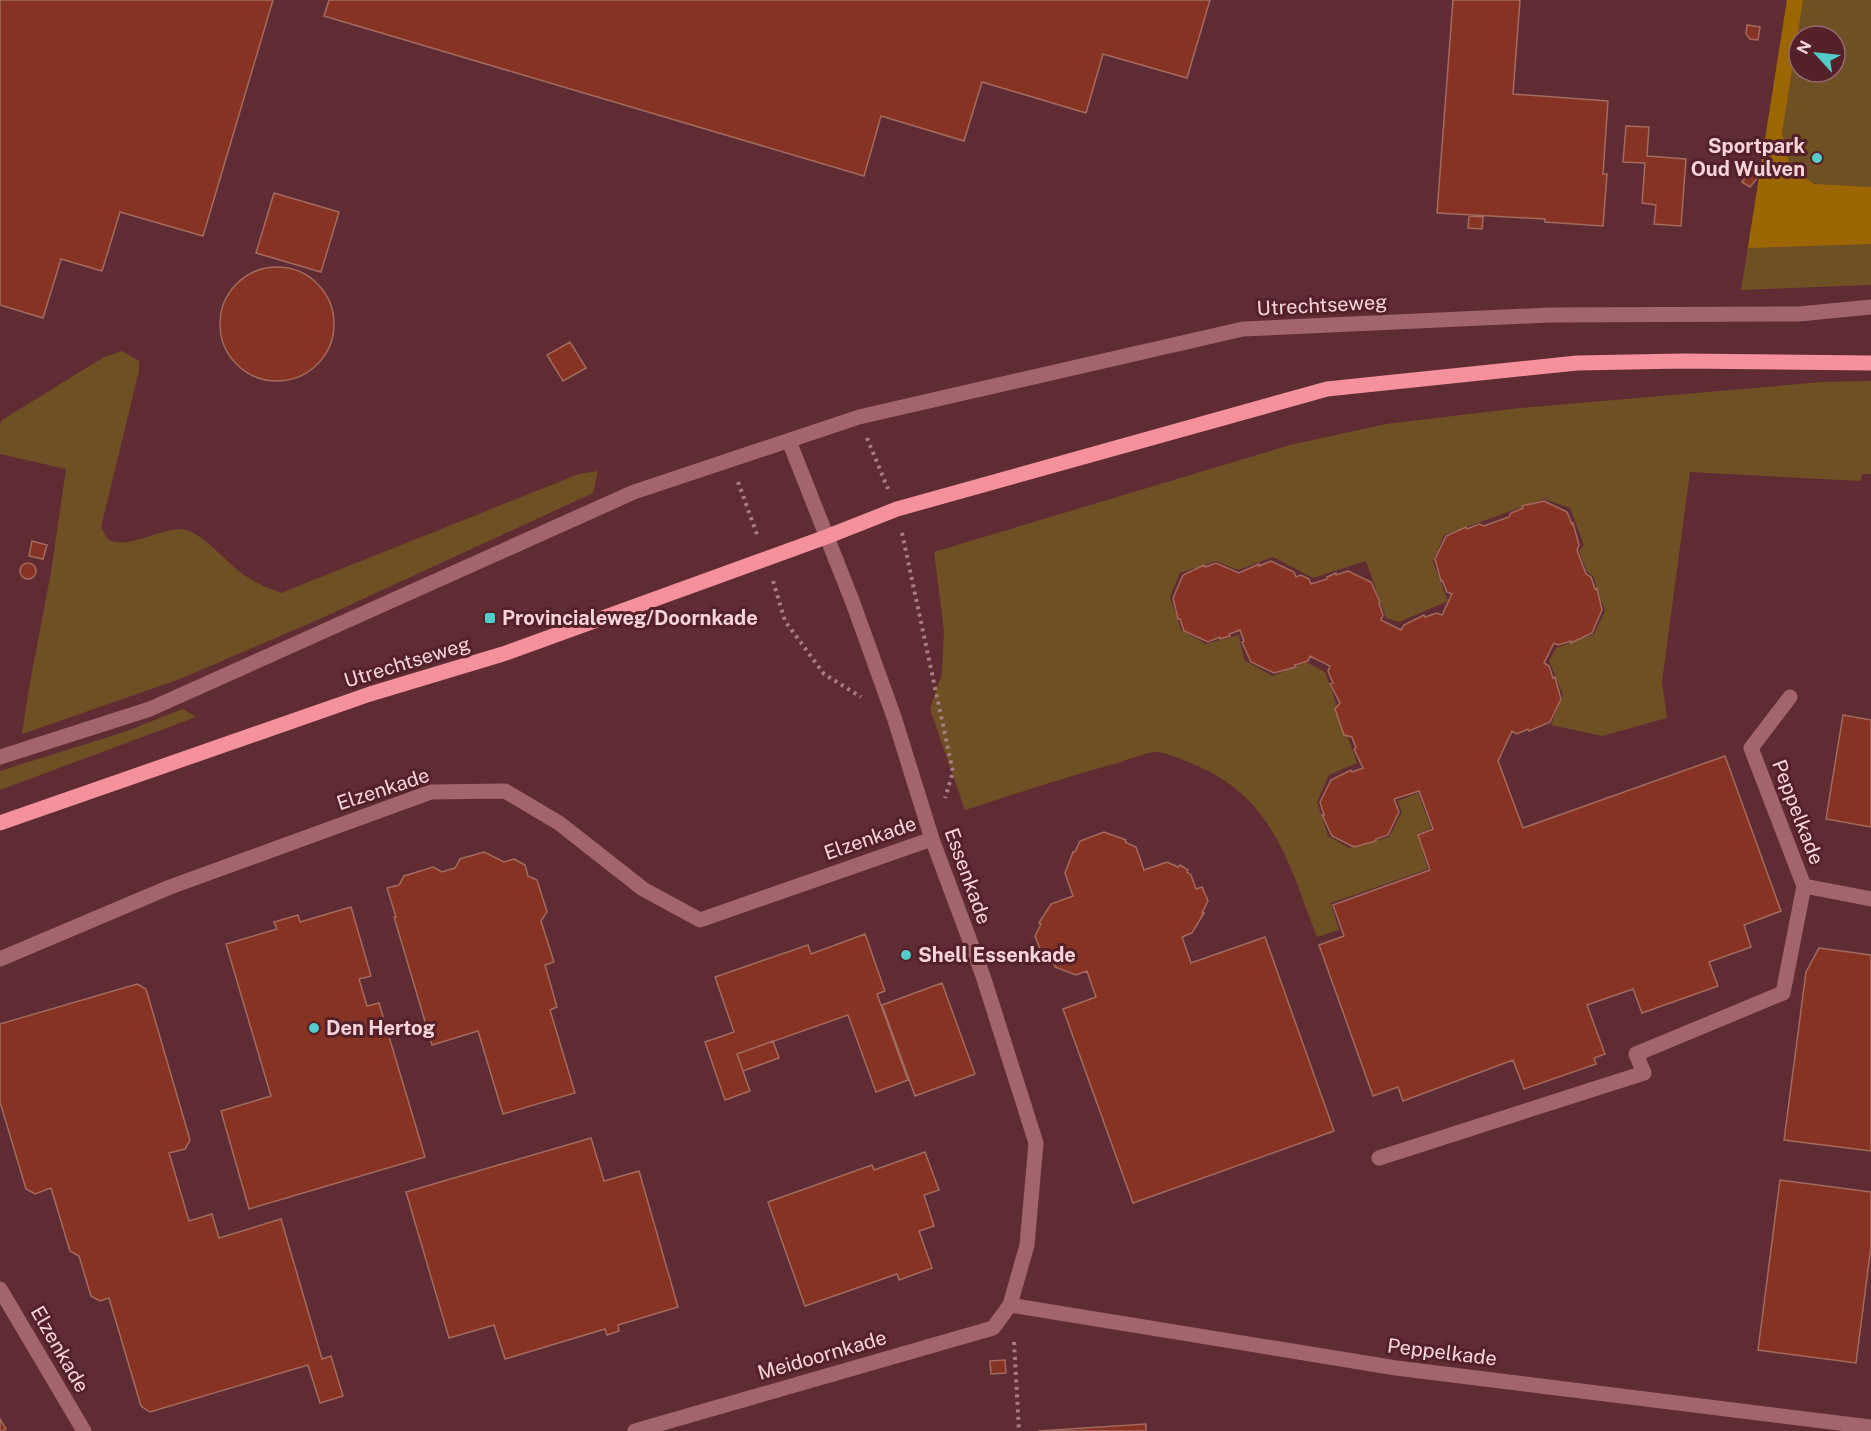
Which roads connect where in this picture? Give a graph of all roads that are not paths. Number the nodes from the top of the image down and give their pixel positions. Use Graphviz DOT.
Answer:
graph roads {
  1 [pos="1871,307"];
  2 [pos="1871,363"];
  3 [pos="789,441"];
  4 [pos="826,537"];
  5 [pos="1790,697"];
  6 [pos="0,757"];
  7 [pos="0,823"];
  8 [pos="932,839"];
  9 [pos="1804,886"];
  10 [pos="1871,899"];
  11 [pos="0,960"];
  12 [pos="1379,1158"];
  13 [pos="0,1289"];
  14 [pos="1010,1305"];
  15 [pos="1871,1427"];
  16 [pos="84,1431"];
  17 [pos="635,1431"];
  1 -- 3 [label="street, Utrechtseweg"];
  2 -- 4 [label="main road, Utrechtseweg"];
  3 -- 4 [label="street"];
  3 -- 6 [label="street, Utrechtseweg"];
  4 -- 7 [label="main road, Utrechtseweg"];
  4 -- 8 [label="street, Essenkade"];
  5 -- 9 [label="street, Peppelkade"];
  8 -- 11 [label="street, Elzenkade"];
  8 -- 14 [label="street, Essenkade"];
  9 -- 10 [label="street, Peppelkade"];
  9 -- 12 [label="street"];
  13 -- 16 [label="street, Elzenkade"];
  14 -- 15 [label="street, Peppelkade"];
  14 -- 17 [label="street, Meidoornkade"];
}
